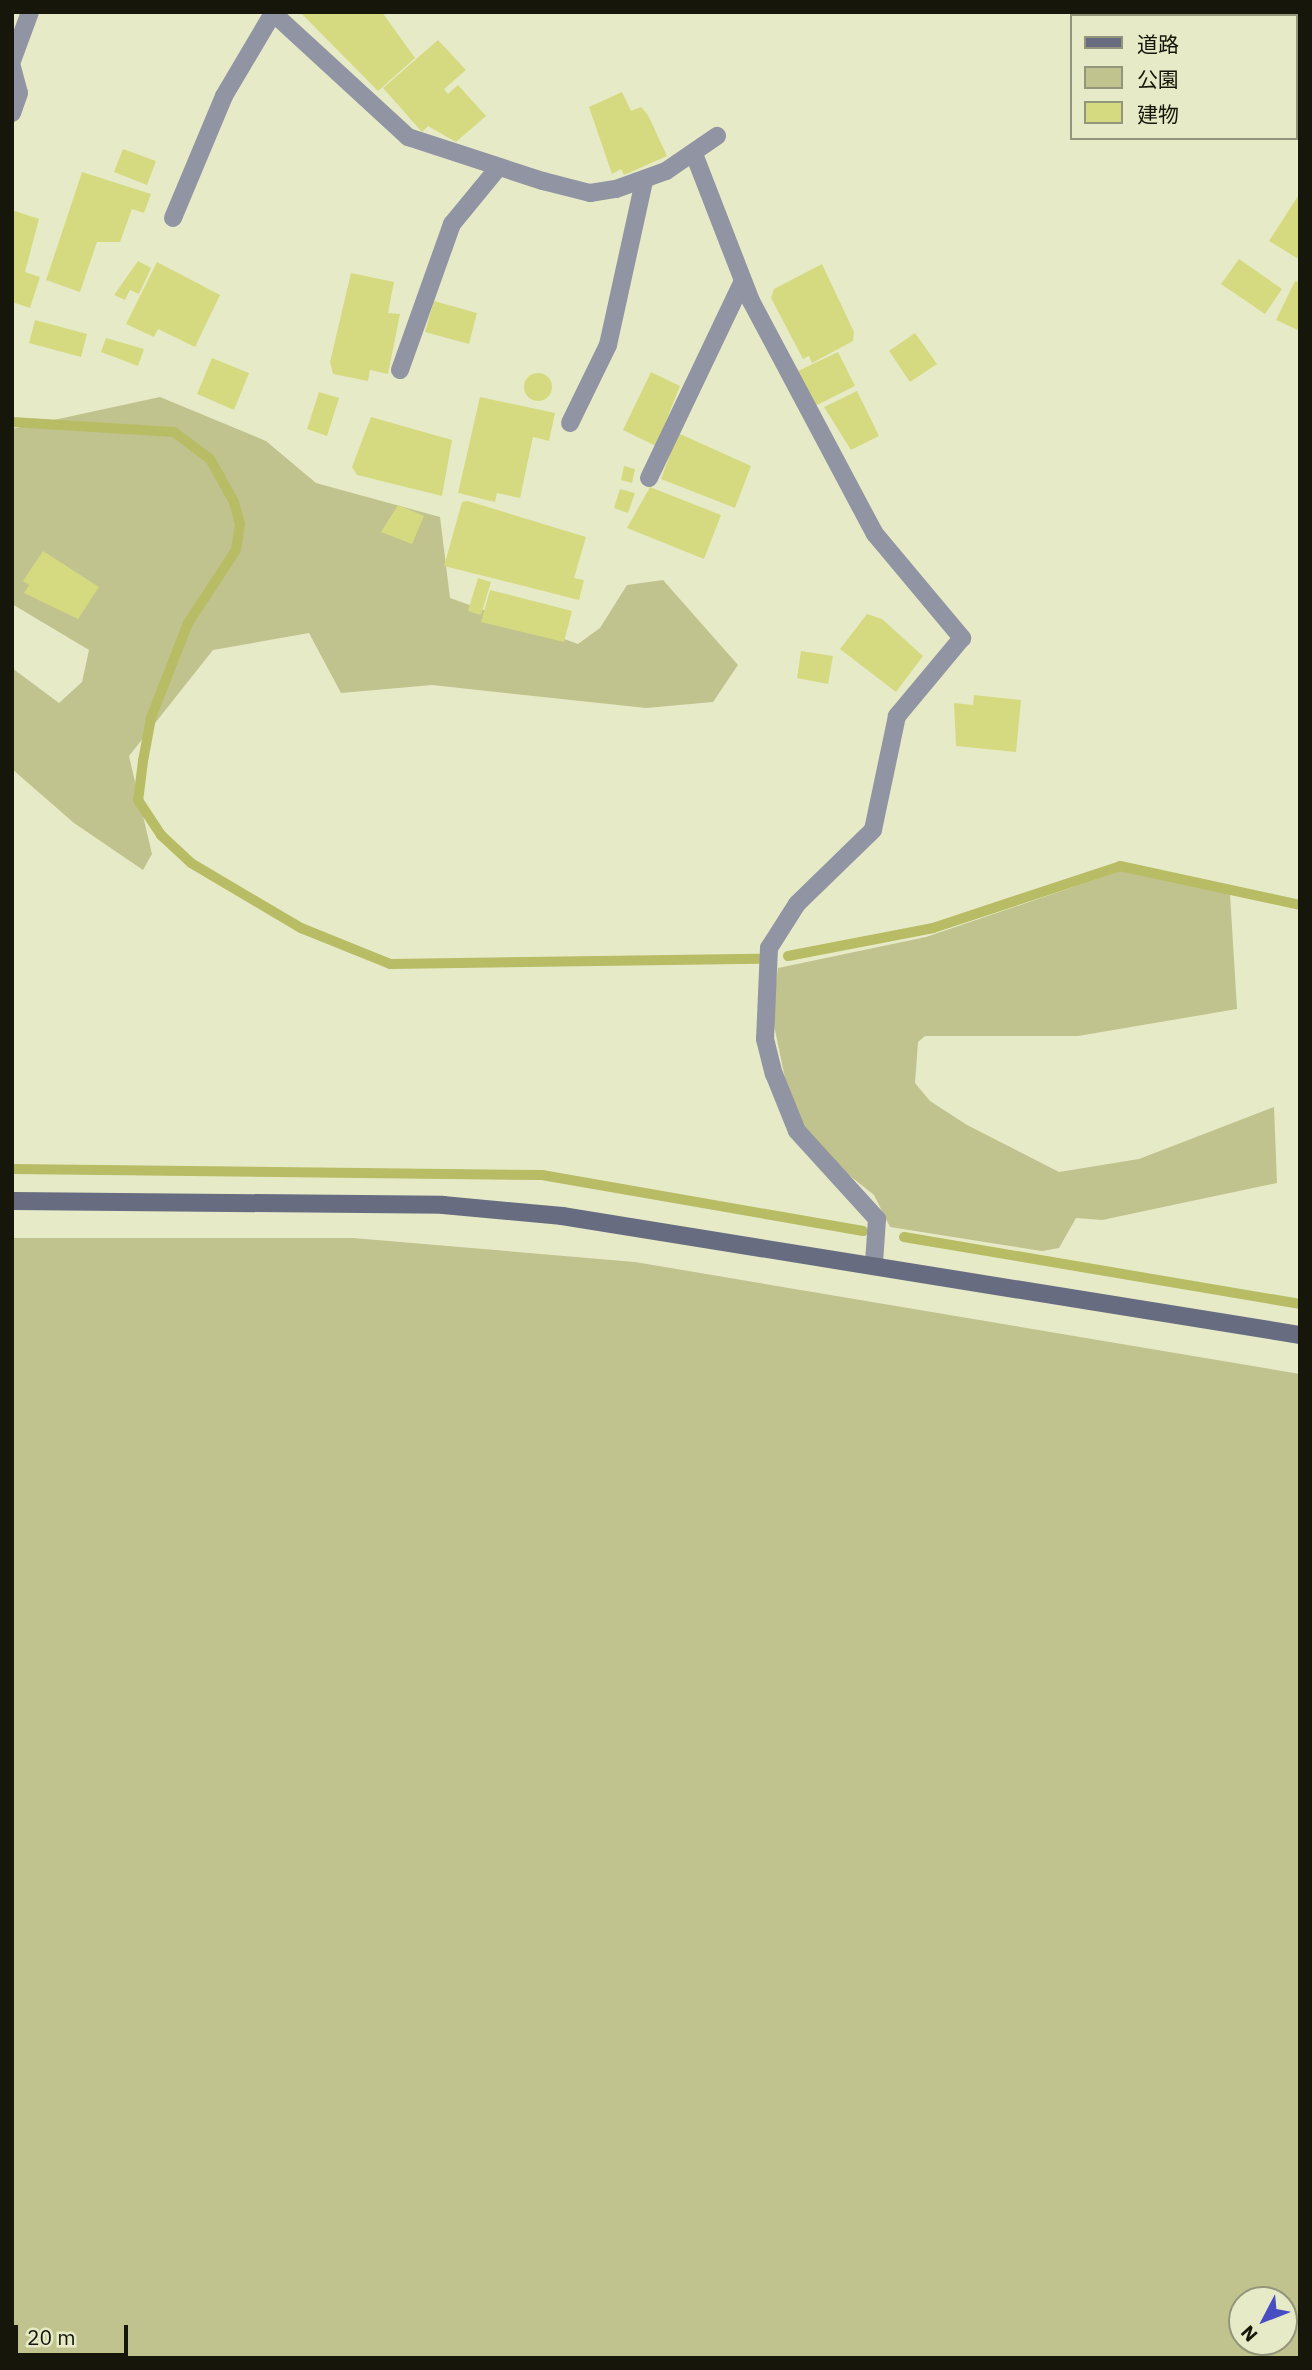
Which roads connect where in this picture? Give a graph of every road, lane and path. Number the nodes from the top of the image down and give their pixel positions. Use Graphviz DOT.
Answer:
graph roads {
  1 [pos="30,12"];
  2 [pos="273,12"];
  3 [pos="12,61"];
  4 [pos="12,67"];
  5 [pos="12,113"];
  6 [pos="717,135"];
  7 [pos="694,154"];
  8 [pos="498,168"];
  9 [pos="644,181"];
  10 [pos="173,218"];
  11 [pos="743,281"];
  12 [pos="400,370"];
  13 [pos="570,423"];
  14 [pos="649,478"];
  15 [pos="12,1201"];
  16 [pos="874,1263"];
  17 [pos="1300,1335"];
  1 -- 3 [label="street"];
  2 -- 8 [label="street"];
  2 -- 10 [label="street"];
  4 -- 5 [label="street"];
  6 -- 7 [label="street"];
  7 -- 9 [label="street"];
  7 -- 11 [label="street"];
  8 -- 9 [label="street"];
  8 -- 12 [label="street"];
  9 -- 13 [label="street"];
  11 -- 14 [label="street"];
  11 -- 16 [label="street"];
  15 -- 16 [label="street"];
  16 -- 17 [label="street"];
}
